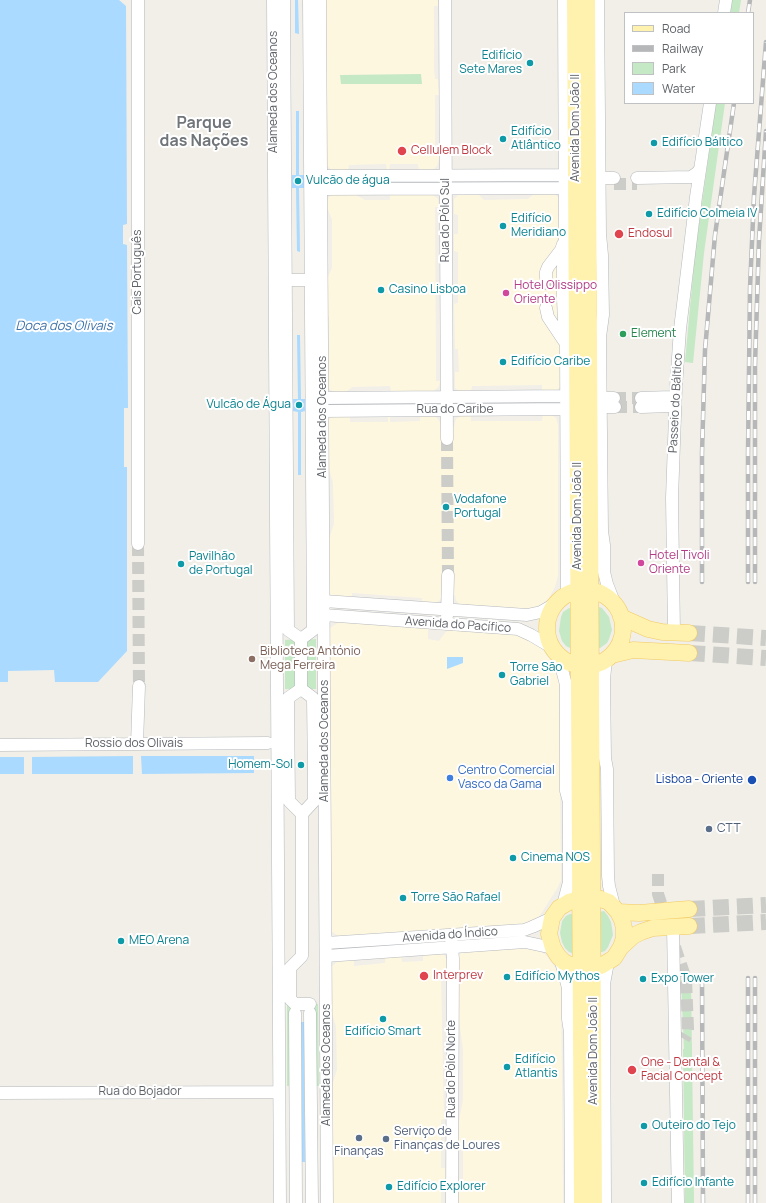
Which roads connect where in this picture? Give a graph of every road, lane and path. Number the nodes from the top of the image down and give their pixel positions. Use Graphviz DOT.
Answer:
graph roads {
  1 [pos="138,0"];
  2 [pos="273,0"];
  3 [pos="284,0"];
  4 [pos="309,0"];
  5 [pos="320,0"];
  6 [pos="445,0"];
  7 [pos="564,0"];
  8 [pos="575,0"];
  9 [pos="587,0"];
  10 [pos="598,0"];
  11 [pos="726,0"];
  12 [pos="724,12"];
  13 [pos="710,104"];
  14 [pos="700,169"];
  15 [pos="565,175"];
  16 [pos="322,176"];
  17 [pos="342,176"];
  18 [pos="446,176"];
  19 [pos="600,181"];
  20 [pos="614,181"];
  21 [pos="446,188"];
  22 [pos="565,188"];
  23 [pos="322,189"];
  24 [pos="342,189"];
  25 [pos="696,197"];
  26 [pos="600,234"];
  27 [pos="566,239"];
  28 [pos="583,257"];
  29 [pos="546,278"];
  30 [pos="280,280"];
  31 [pos="317,280"];
  32 [pos="546,308"];
  33 [pos="583,319"];
  34 [pos="600,337"];
  35 [pos="566,344"];
  36 [pos="566,396"];
  37 [pos="447,397"];
  38 [pos="323,398"];
  39 [pos="343,398"];
  40 [pos="675,401"];
  41 [pos="601,402"];
  42 [pos="641,402"];
  43 [pos="615,403"];
  44 [pos="566,409"];
  45 [pos="344,410"];
  46 [pos="447,410"];
  47 [pos="323,411"];
  48 [pos="447,439"];
  49 [pos="602,531"];
  50 [pos="138,544"];
  51 [pos="591,546"];
  52 [pos="448,575"];
  53 [pos="573,595"];
  54 [pos="324,601"];
  55 [pos="359,603"];
  56 [pos="447,610"];
  57 [pos="618,612"];
  58 [pos="324,615"];
  59 [pos="358,618"];
  60 [pos="446,624"];
  61 [pos="682,633"];
  62 [pos="301,639"];
  63 [pos="555,651"];
  64 [pos="689,653"];
  65 [pos="597,661"];
  66 [pos="139,686"];
  67 [pos="301,689"];
  68 [pos="579,713"];
  69 [pos="566,728"];
  70 [pos="268,743"];
  71 [pos="137,744"];
  72 [pos="0,745"];
  73 [pos="302,814"];
  74 [pos="608,836"];
  75 [pos="592,850"];
  76 [pos="586,898"];
  77 [pos="563,905"];
  78 [pos="616,909"];
  79 [pos="689,910"];
  80 [pos="552,918"];
  81 [pos="681,927"];
  82 [pos="451,935"];
  83 [pos="346,942"];
  84 [pos="326,943"];
  85 [pos="452,947"];
  86 [pos="621,947"];
  87 [pos="556,953"];
  88 [pos="347,954"];
  89 [pos="326,956"];
  90 [pos="608,962"];
  91 [pos="587,968"];
  92 [pos="295,1013"];
  93 [pos="581,1017"];
  94 [pos="570,1032"];
  95 [pos="684,1039"];
  96 [pos="675,1053"];
  97 [pos="279,1092"];
  98 [pos="0,1093"];
  99 [pos="280,1203"];
  100 [pos="296,1203"];
  101 [pos="312,1203"];
  102 [pos="328,1203"];
  103 [pos="452,1203"];
  104 [pos="571,1203"];
  105 [pos="582,1203"];
  106 [pos="594,1203"];
  107 [pos="605,1203"];
  108 [pos="678,1203"];
  1 -- 50 [label="street, Cais Português"];
  2 -- 30 [label="street, Alameda dos Oceanos"];
  3 -- 30 [label="street, Alameda dos Oceanos"];
  4 -- 31 [label="street, Alameda dos Oceanos"];
  5 -- 16 [label="street, Alameda dos Oceanos"];
  6 -- 18 [label="street, Rua do Pólo Sul"];
  7 -- 15 [label="street, Avenida Dom João II"];
  8 -- 28 [label="main road, Avenida Dom João II"];
  9 -- 28 [label="main road, Avenida Dom João II"];
  10 -- 19 [label="street, Avenida Dom João II"];
  11 -- 12 [label="street"];
  13 -- 14 [label="street, Passeio do Báltico"];
  14 -- 25 [label="street, Passeio do Báltico"];
  14 -- 25 [label="street"];
  15 -- 18 [label="street"];
  15 -- 22 [label="street, Avenida Dom João II"];
  16 -- 17 [label="street"];
  16 -- 23 [label="street, Alameda dos Oceanos"];
  17 -- 18 [label="street"];
  17 -- 24 [label="street"];
  18 -- 21 [label="street, Rua do Pólo Sul"];
  19 -- 20 [label="street"];
  19 -- 26 [label="street, Avenida Dom João II"];
  21 -- 22 [label="street"];
  21 -- 24 [label="street"];
  21 -- 37 [label="street, Rua do Pólo Sul"];
  22 -- 27 [label="street, Avenida Dom João II"];
  23 -- 24 [label="street"];
  23 -- 31 [label="street, Alameda dos Oceanos"];
  25 -- 40 [label="street, Passeio do Báltico"];
  26 -- 28 [label="street, Avenida Dom João II"];
  26 -- 34 [label="street, Avenida Dom João II"];
  27 -- 28 [label="street, Avenida Dom João II"];
  27 -- 29 [label="street"];
  27 -- 35 [label="street, Avenida Dom João II"];
  28 -- 33 [label="main road, Avenida Dom João II"];
  30 -- 31 [label="street"];
  30 -- 62 [label="street, Alameda dos Oceanos"];
  30 -- 97 [label="street, Alameda dos Oceanos"];
  31 -- 38 [label="street, Alameda dos Oceanos"];
  31 -- 62 [label="street, Alameda dos Oceanos"];
  32 -- 35 [label="street"];
  33 -- 34 [label="street"];
  33 -- 35 [label="street, Avenida Dom João II"];
  33 -- 51 [label="main road, Avenida Dom João II"];
  33 -- 53 [label="main road, Avenida Dom João II"];
  34 -- 41 [label="street, Avenida Dom João II"];
  35 -- 36 [label="street, Avenida Dom João II"];
  36 -- 37 [label="street, Rua do Caribe"];
  36 -- 44 [label="street, Avenida Dom João II"];
  37 -- 39 [label="street, Rua do Caribe"];
  37 -- 46 [label="street, Rua do Pólo Sul"];
  38 -- 39 [label="street, Rua do Caribe"];
  38 -- 47 [label="street, Alameda dos Oceanos"];
  39 -- 45 [label="street"];
  40 -- 42 [label="street"];
  40 -- 61 [label="street, Passeio do Báltico"];
  41 -- 43 [label="street"];
  41 -- 49 [label="street, Avenida Dom João II"];
  44 -- 46 [label="street, Rua do Caribe"];
  44 -- 53 [label="street, Avenida Dom João II"];
  45 -- 46 [label="street, Rua do Caribe"];
  45 -- 47 [label="street, Rua do Caribe"];
  46 -- 48 [label="street, Rua do Pólo Sul"];
  47 -- 54 [label="street, Alameda dos Oceanos"];
  49 -- 51 [label="street, Avenida Dom João II"];
  49 -- 57 [label="street, Avenida Dom João II"];
  51 -- 53 [label="main road, Avenida Dom João II"];
  52 -- 56 [label="street"];
  53 -- 56 [label="street, Avenida do Pacífico"];
  53 -- 57 [label="main road"];
  53 -- 63 [label="main road"];
  53 -- 65 [label="main road, Avenida Dom João II"];
  54 -- 55 [label="street, Avenida do Pacífico"];
  54 -- 58 [label="street, Alameda dos Oceanos"];
  55 -- 56 [label="street, Avenida do Pacífico"];
  55 -- 59 [label="street"];
  56 -- 60 [label="street"];
  57 -- 61 [label="main road"];
  57 -- 65 [label="main road"];
  58 -- 59 [label="street, Avenida do Pacífico"];
  58 -- 84 [label="street, Alameda dos Oceanos"];
  59 -- 60 [label="street, Avenida do Pacífico"];
  60 -- 63 [label="street, Avenida do Pacífico"];
  62 -- 67 [label="street, Alameda dos Oceanos"];
  63 -- 65 [label="main road"];
  63 -- 69 [label="street"];
  64 -- 65 [label="main road"];
  65 -- 68 [label="main road, Avenida Dom João II"];
  65 -- 74 [label="street, Avenida Dom João II"];
  65 -- 75 [label="main road, Avenida Dom João II"];
  66 -- 71 [label="street"];
  67 -- 73 [label="street, Alameda dos Oceanos"];
  67 -- 73 [label="street, Alameda dos Oceanos"];
  68 -- 69 [label="street"];
  68 -- 76 [label="main road, Avenida Dom João II"];
  69 -- 77 [label="street"];
  70 -- 71 [label="street, Rossio dos Olivais"];
  71 -- 72 [label="street, Rossio dos Olivais"];
  73 -- 101 [label="street, Alameda dos Oceanos"];
  74 -- 75 [label="street"];
  74 -- 78 [label="street, Avenida Dom João II"];
  75 -- 76 [label="main road, Avenida Dom João II"];
  76 -- 77 [label="main road"];
  76 -- 78 [label="main road"];
  76 -- 91 [label="main road, Avenida Dom João II"];
  77 -- 80 [label="main road"];
  78 -- 79 [label="main road"];
  78 -- 86 [label="main road"];
  80 -- 82 [label="street, Avenida do Índico"];
  80 -- 87 [label="main road"];
  81 -- 86 [label="main road"];
  81 -- 96 [label="street"];
  82 -- 83 [label="street, Avenida do Índico"];
  82 -- 85 [label="street, Rua do Pólo Norte"];
  83 -- 84 [label="street, Avenida do Índico"];
  83 -- 88 [label="street"];
  84 -- 89 [label="street, Alameda dos Oceanos"];
  85 -- 87 [label="street, Avenida do Índico"];
  85 -- 88 [label="street, Avenida do Índico"];
  85 -- 103 [label="street, Rua do Pólo Norte"];
  86 -- 90 [label="main road"];
  87 -- 91 [label="main road"];
  87 -- 94 [label="street, Avenida Dom João II"];
  88 -- 89 [label="street, Avenida do Índico"];
  89 -- 102 [label="street, Alameda dos Oceanos"];
  90 -- 91 [label="main road"];
  90 -- 107 [label="street, Avenida Dom João II"];
  91 -- 93 [label="main road, Avenida Dom João II"];
  91 -- 106 [label="main road, Avenida Dom João II"];
  92 -- 100 [label="street"];
  93 -- 94 [label="street, Avenida Dom João II"];
  93 -- 105 [label="main road, Avenida Dom João II"];
  94 -- 104 [label="street, Avenida Dom João II"];
  95 -- 96 [label="street"];
  96 -- 108 [label="street"];
  97 -- 98 [label="street, Rua do Bojador"];
  97 -- 99 [label="street, Alameda dos Oceanos"];
}
